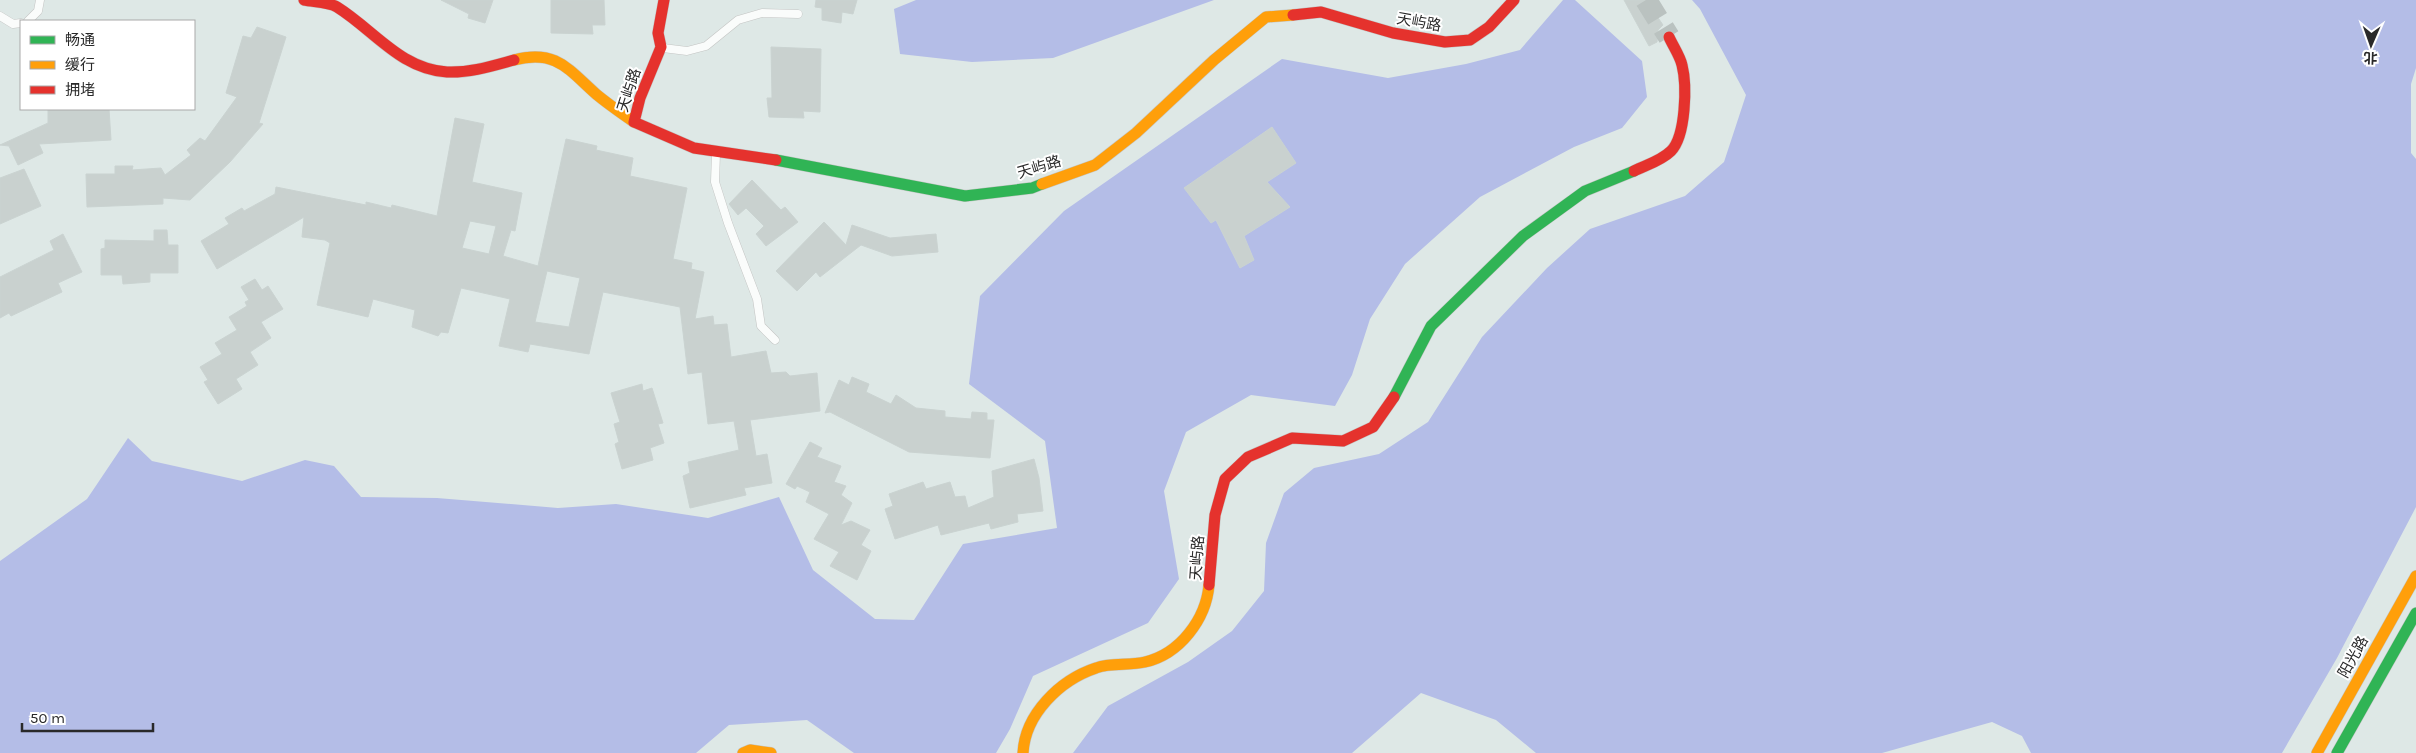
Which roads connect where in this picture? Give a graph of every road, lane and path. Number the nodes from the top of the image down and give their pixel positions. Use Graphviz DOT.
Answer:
graph roads {
  1 [pos="40,0"];
  2 [pos="304,0"];
  3 [pos="664,0"];
  4 [pos="1514,0"];
  5 [pos="798,14"];
  6 [pos="0,16"];
  7 [pos="29,20"];
  8 [pos="20,23"];
  9 [pos="1668,37"];
  10 [pos="661,47"];
  11 [pos="634,122"];
  12 [pos="716,151"];
  13 [pos="775,340"];
  14 [pos="2416,576"];
  15 [pos="2416,613"];
  16 [pos="743,753"];
  17 [pos="770,753"];
  18 [pos="1023,753"];
  19 [pos="2317,753"];
  20 [pos="2338,753"];
  1 -- 7 [label="lane"];
  2 -- 11 [label="street"];
  3 -- 10 [label="street, 天屿路"];
  4 -- 12 [label="street, 天屿路"];
  5 -- 10 [label="lane"];
  6 -- 8 [label="lane"];
  9 -- 18 [label="street, 天屿路"];
  10 -- 11 [label="street, 天屿路"];
  11 -- 12 [label="street, 天屿路"];
  12 -- 13 [label="lane"];
  14 -- 19 [label="street, 阳光路"];
  15 -- 20 [label="street"];
  16 -- 17 [label="street"];
}
